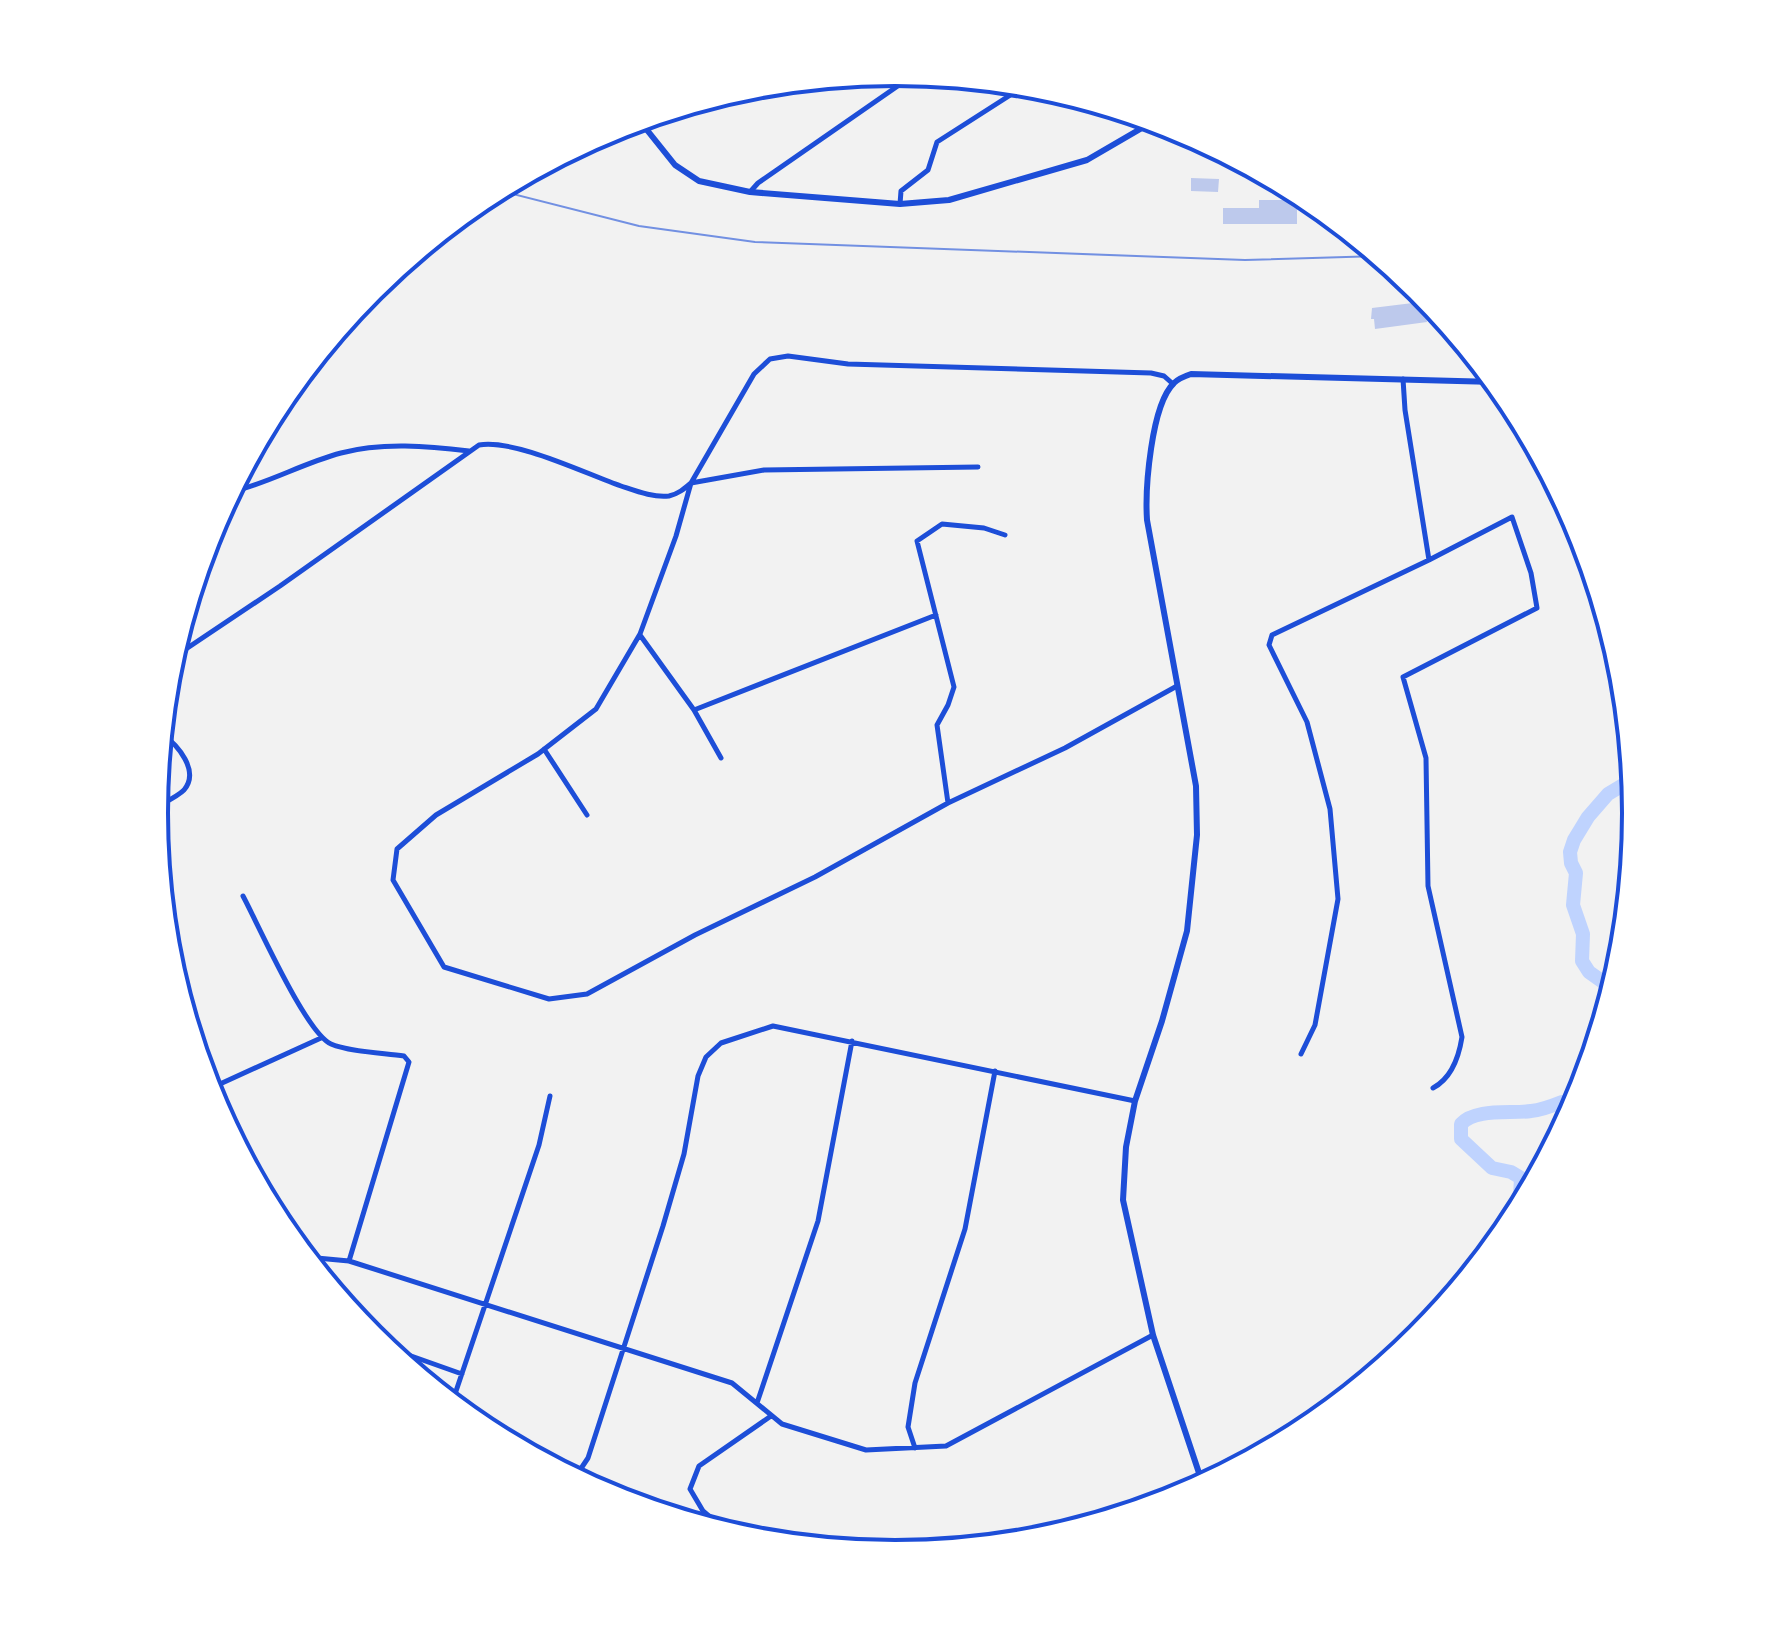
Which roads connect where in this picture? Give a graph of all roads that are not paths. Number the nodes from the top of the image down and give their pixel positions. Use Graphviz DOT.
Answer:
graph roads {
  1 [pos="898,86"];
  2 [pos="1010,95"];
  3 [pos="1140,129"];
  4 [pos="647,130"];
  5 [pos="750,192"];
  6 [pos="900,204"];
  7 [pos="1403,379"];
  8 [pos="1480,382"];
  9 [pos="1173,384"];
  10 [pos="469,451"];
  11 [pos="978,467"];
  12 [pos="691,483"];
  13 [pos="244,489"];
  14 [pos="1005,535"];
  15 [pos="1429,560"];
  16 [pos="936,615"];
  17 [pos="640,634"];
  18 [pos="188,648"];
  19 [pos="1177,686"];
  20 [pos="694,710"];
  21 [pos="172,745"];
  22 [pos="544,749"];
  23 [pos="721,758"];
  24 [pos="169,800"];
  25 [pos="948,803"];
  26 [pos="587,815"];
  27 [pos="243,896"];
  28 [pos="321,1038"];
  29 [pos="852,1041"];
  30 [pos="1301,1054"];
  31 [pos="995,1071"];
  32 [pos="221,1083"];
  33 [pos="1433,1088"];
  34 [pos="550,1096"];
  35 [pos="1135,1101"];
  36 [pos="321,1258"];
  37 [pos="349,1261"];
  38 [pos="486,1303"];
  39 [pos="1153,1335"];
  40 [pos="625,1349"];
  41 [pos="412,1356"];
  42 [pos="462,1374"];
  43 [pos="456,1392"];
  44 [pos="757,1403"];
  45 [pos="771,1416"];
  46 [pos="915,1448"];
  47 [pos="581,1468"];
  48 [pos="1199,1473"];
  49 [pos="708,1515"];
  1 -- 5 [label="street"];
  2 -- 6 [label="street"];
  3 -- 6 [label="main road"];
  4 -- 5 [label="main road"];
  5 -- 6 [label="main road"];
  7 -- 8 [label="main road"];
  7 -- 9 [label="main road"];
  7 -- 15 [label="street"];
  9 -- 12 [label="street"];
  9 -- 19 [label="main road"];
  10 -- 12 [label="street"];
  10 -- 13 [label="street"];
  10 -- 18 [label="street"];
  11 -- 12 [label="street"];
  12 -- 17 [label="street"];
  14 -- 16 [label="street"];
  15 -- 30 [label="street"];
  15 -- 33 [label="street"];
  16 -- 20 [label="street"];
  16 -- 25 [label="street"];
  17 -- 20 [label="street"];
  17 -- 22 [label="street"];
  19 -- 25 [label="street"];
  19 -- 35 [label="main road"];
  20 -- 23 [label="street"];
  21 -- 24 [label="street"];
  22 -- 25 [label="street"];
  22 -- 26 [label="street"];
  27 -- 28 [label="street"];
  28 -- 32 [label="street"];
  28 -- 37 [label="street"];
  29 -- 31 [label="street"];
  29 -- 40 [label="street"];
  29 -- 44 [label="street"];
  31 -- 35 [label="street"];
  31 -- 46 [label="street"];
  34 -- 38 [label="street"];
  35 -- 39 [label="main road"];
  36 -- 37 [label="street"];
  37 -- 38 [label="street"];
  38 -- 40 [label="street"];
  38 -- 42 [label="street"];
  39 -- 46 [label="street"];
  39 -- 48 [label="main road"];
  40 -- 44 [label="street"];
  40 -- 47 [label="street"];
  41 -- 42 [label="street"];
  42 -- 43 [label="street"];
  44 -- 45 [label="street"];
  45 -- 46 [label="street"];
  45 -- 49 [label="street"];
}
